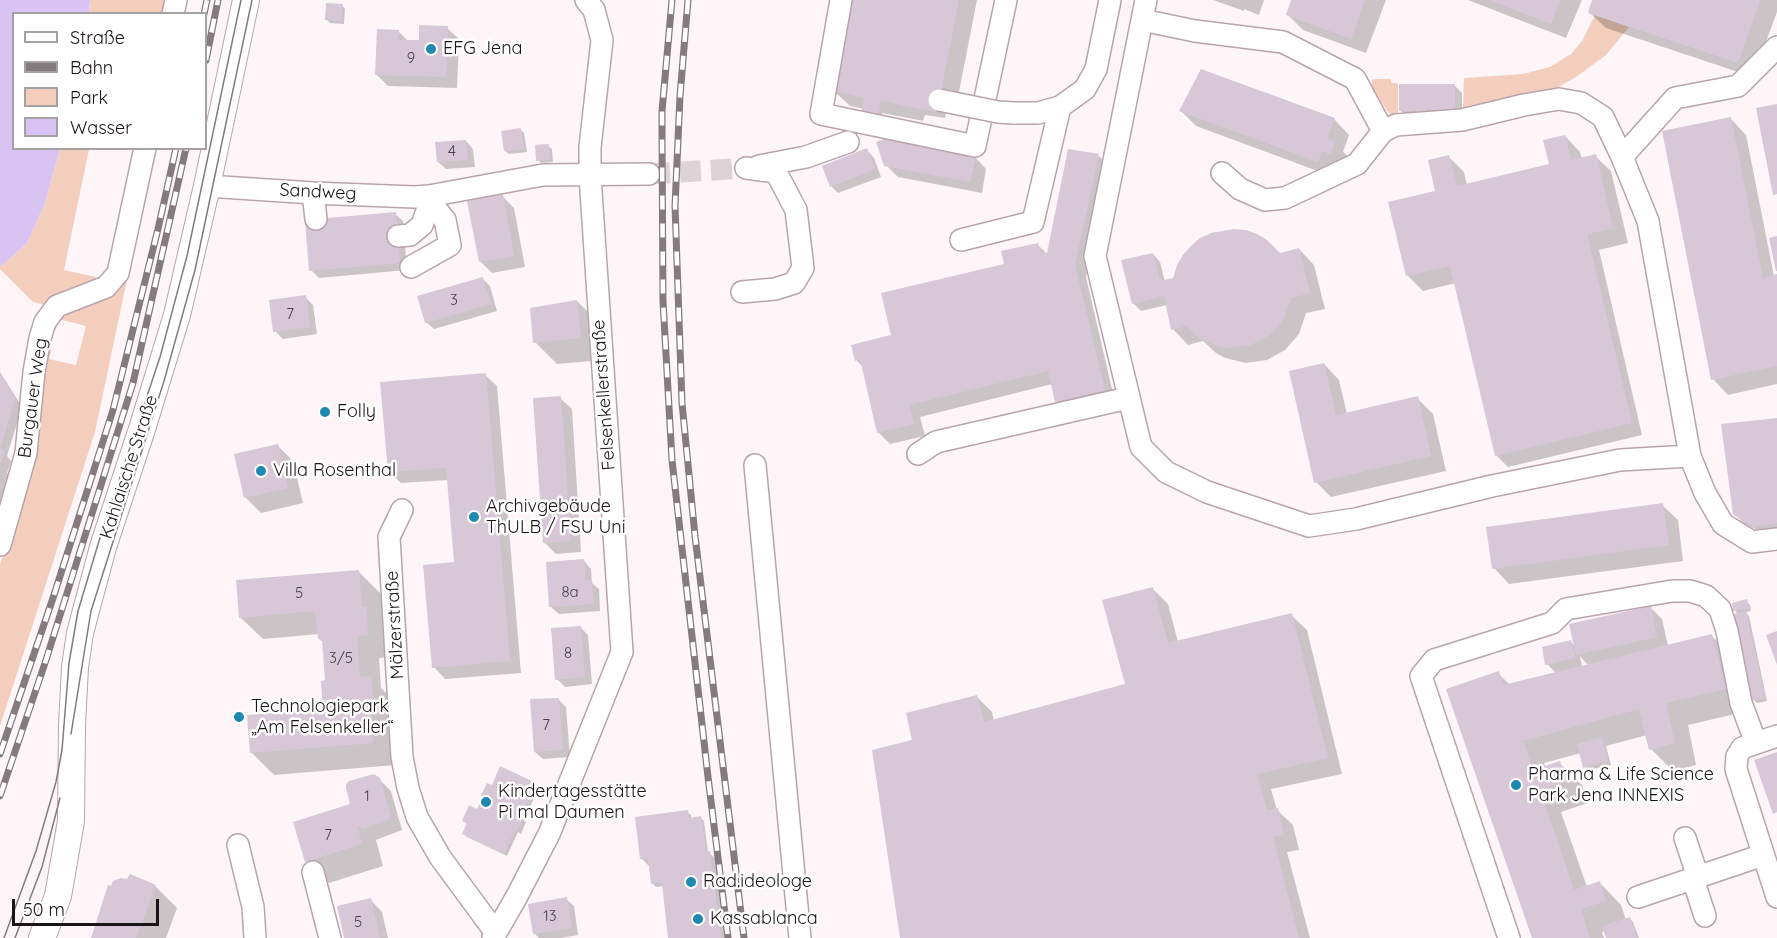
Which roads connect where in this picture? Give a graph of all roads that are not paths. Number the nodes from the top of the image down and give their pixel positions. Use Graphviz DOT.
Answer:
graph roads {
  1 [pos="246,0"];
  2 [pos="586,0"];
  3 [pos="841,0"];
  4 [pos="1006,0"];
  5 [pos="1110,0"];
  6 [pos="1144,10"];
  7 [pos="1777,47"];
  8 [pos="939,100"];
  9 [pos="1060,107"];
  10 [pos="1383,131"];
  11 [pos="848,141"];
  12 [pos="145,150"];
  13 [pos="1622,157"];
  14 [pos="1222,173"];
  15 [pos="649,174"];
  16 [pos="590,176"];
  17 [pos="207,186"];
  18 [pos="313,193"];
  19 [pos="430,199"];
  20 [pos="316,219"];
  21 [pos="398,236"];
  22 [pos="961,240"];
  23 [pos="411,267"];
  24 [pos="742,292"];
  25 [pos="1128,398"];
  26 [pos="918,453"];
  27 [pos="1690,456"];
  28 [pos="755,465"];
  29 [pos="402,510"];
  30 [pos="1777,539"];
  31 [pos="0,545"];
  32 [pos="1777,736"];
  33 [pos="1756,743"];
  34 [pos="1690,837"];
  35 [pos="238,845"];
  36 [pos="1763,855"];
  37 [pos="313,872"];
  38 [pos="1701,876"];
  39 [pos="1638,897"];
  40 [pos="1777,897"];
  41 [pos="1710,915"];
  42 [pos="495,935"];
  43 [pos="42,938"];
  44 [pos="255,938"];
  45 [pos="330,938"];
  46 [pos="800,938"];
  47 [pos="1509,938"];
  1 -- 17 [label="main road, Kahlaische Straße"];
  2 -- 16 [label="street, Felsenkellerstraße"];
  3 -- 4 [label="street"];
  5 -- 9 [label="street"];
  6 -- 10 [label="street"];
  6 -- 25 [label="street"];
  7 -- 13 [label="street"];
  8 -- 9 [label="street, bridge"];
  9 -- 22 [label="street"];
  10 -- 13 [label="street"];
  10 -- 14 [label="street"];
  11 -- 24 [label="street"];
  12 -- 31 [label="street, Burgauer Weg"];
  13 -- 27 [label="street"];
  15 -- 16 [label="street, Sandweg"];
  16 -- 19 [label="street, Sandweg"];
  16 -- 42 [label="street, Felsenkellerstraße"];
  17 -- 18 [label="street, Sandweg"];
  17 -- 43 [label="main road, Kahlaische Straße"];
  18 -- 19 [label="street, Sandweg"];
  18 -- 20 [label="street"];
  19 -- 21 [label="street"];
  19 -- 23 [label="street"];
  25 -- 26 [label="street"];
  25 -- 27 [label="street"];
  27 -- 30 [label="street"];
  28 -- 46 [label="street"];
  29 -- 42 [label="street, Mälzerstraße"];
  32 -- 33 [label="street"];
  33 -- 36 [label="street"];
  33 -- 47 [label="street"];
  34 -- 38 [label="street"];
  35 -- 44 [label="street"];
  36 -- 38 [label="street"];
  36 -- 40 [label="street"];
  37 -- 45 [label="street"];
  38 -- 39 [label="street"];
  38 -- 41 [label="street"];
}
